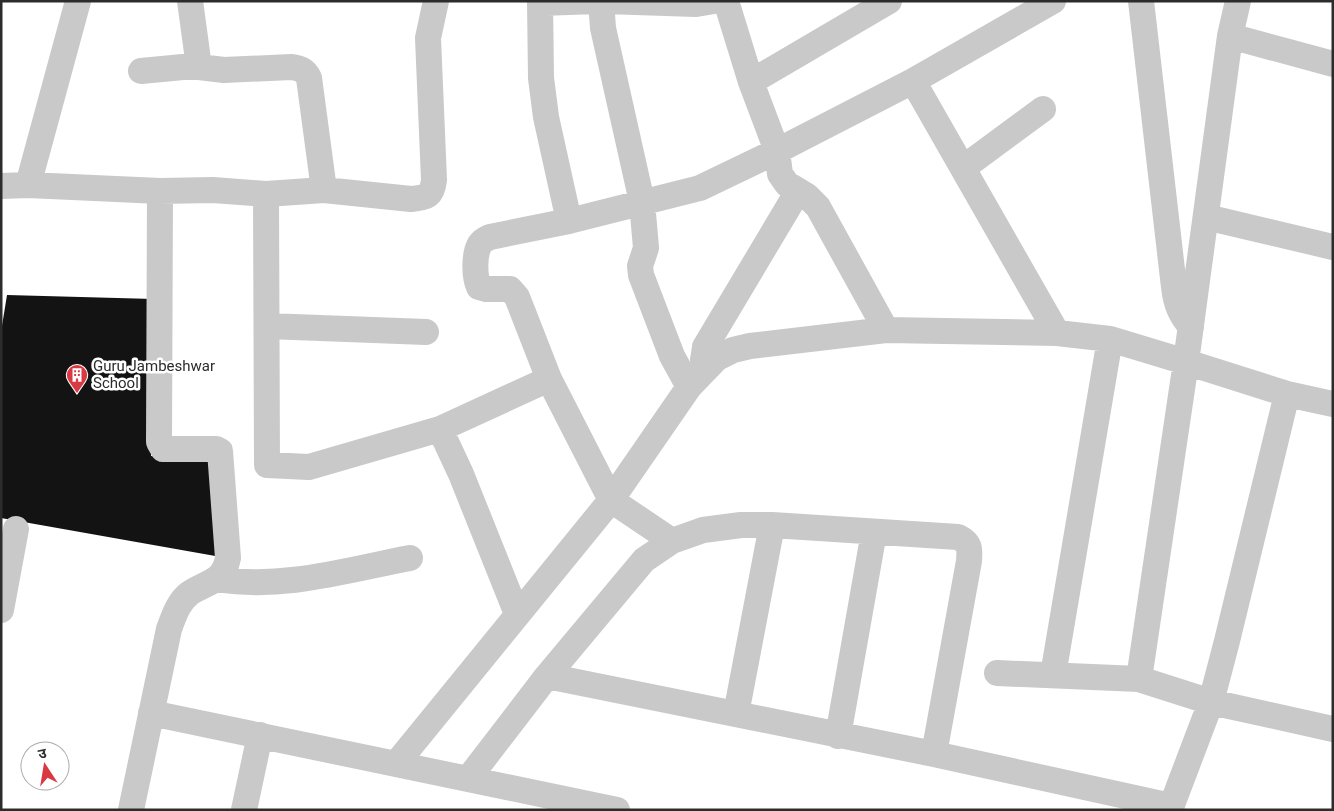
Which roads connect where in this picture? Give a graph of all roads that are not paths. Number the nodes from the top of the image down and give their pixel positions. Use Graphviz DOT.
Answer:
graph roads {
  1 [pos="78,1"];
  2 [pos="190,1"];
  3 [pos="436,1"];
  4 [pos="597,1"];
  5 [pos="601,1"];
  6 [pos="605,1"];
  7 [pos="714,1"];
  8 [pos="726,1"];
  9 [pos="889,1"];
  10 [pos="1141,1"];
  11 [pos="1238,1"];
  12 [pos="540,2"];
  13 [pos="1042,4"];
  14 [pos="1230,36"];
  15 [pos="1333,64"];
  16 [pos="198,67"];
  17 [pos="141,71"];
  18 [pos="913,81"];
  19 [pos="751,82"];
  20 [pos="1043,109"];
  21 [pos="777,151"];
  22 [pos="963,168"];
  23 [pos="28,185"];
  24 [pos="1,186"];
  25 [pos="324,190"];
  26 [pos="160,191"];
  27 [pos="798,191"];
  28 [pos="266,194"];
  29 [pos="642,202"];
  30 [pos="1206,217"];
  31 [pos="569,221"];
  32 [pos="1333,247"];
  33 [pos="267,326"];
  34 [pos="1191,326"];
  35 [pos="886,330"];
  36 [pos="426,332"];
  37 [pos="1057,333"];
  38 [pos="1110,339"];
  39 [pos="1186,362"];
  40 [pos="698,377"];
  41 [pos="549,379"];
  42 [pos="1287,394"];
  43 [pos="1333,404"];
  44 [pos="440,429"];
  45 [pos="611,500"];
  46 [pos="772,525"];
  47 [pos="16,529"];
  48 [pos="874,532"];
  49 [pos="672,541"];
  50 [pos="410,558"];
  51 [pos="218,579"];
  52 [pos="1,610"];
  53 [pos="517,614"];
  54 [pos="997,673"];
  55 [pos="1053,675"];
  56 [pos="547,676"];
  57 [pos="1139,679"];
  58 [pos="1211,702"];
  59 [pos="152,713"];
  60 [pos="736,714"];
  61 [pos="1333,729"];
  62 [pos="260,735"];
  63 [pos="838,736"];
  64 [pos="934,754"];
  65 [pos="396,764"];
  66 [pos="468,779"];
  67 [pos="1171,808"];
  68 [pos="131,810"];
  69 [pos="244,810"];
  70 [pos="617,810"];
  1 -- 23 [label="street"];
  2 -- 16 [label="street"];
  3 -- 25 [label="street"];
  4 -- 12 [label="street"];
  5 -- 29 [label="street"];
  6 -- 7 [label="street"];
  8 -- 19 [label="street"];
  9 -- 19 [label="street"];
  10 -- 34 [label="street"];
  11 -- 14 [label="street"];
  12 -- 31 [label="street"];
  13 -- 18 [label="street"];
  14 -- 15 [label="street"];
  14 -- 30 [label="street"];
  16 -- 17 [label="street"];
  16 -- 25 [label="street"];
  18 -- 21 [label="street"];
  18 -- 22 [label="street"];
  19 -- 21 [label="street"];
  20 -- 22 [label="street"];
  21 -- 27 [label="street"];
  21 -- 29 [label="street"];
  22 -- 37 [label="street"];
  23 -- 24 [label="street"];
  23 -- 26 [label="street"];
  25 -- 28 [label="street"];
  26 -- 28 [label="street"];
  26 -- 51 [label="street"];
  27 -- 35 [label="street"];
  27 -- 40 [label="street"];
  28 -- 33 [label="street"];
  29 -- 31 [label="street"];
  29 -- 40 [label="street"];
  30 -- 32 [label="street"];
  30 -- 34 [label="street"];
  31 -- 41 [label="street"];
  33 -- 36 [label="street"];
  33 -- 44 [label="street"];
  34 -- 39 [label="street"];
  35 -- 37 [label="street"];
  35 -- 40 [label="street"];
  37 -- 38 [label="street"];
  38 -- 39 [label="street"];
  38 -- 55 [label="street"];
  39 -- 42 [label="street"];
  39 -- 57 [label="street"];
  40 -- 45 [label="street"];
  41 -- 44 [label="street"];
  41 -- 45 [label="street"];
  42 -- 43 [label="street"];
  42 -- 58 [label="street"];
  44 -- 53 [label="street"];
  45 -- 49 [label="street"];
  45 -- 53 [label="street"];
  46 -- 48 [label="street"];
  46 -- 49 [label="street"];
  46 -- 60 [label="street"];
  47 -- 52 [label="street"];
  48 -- 63 [label="street"];
  48 -- 64 [label="street"];
  49 -- 56 [label="street"];
  50 -- 51 [label="street"];
  51 -- 59 [label="street"];
  53 -- 65 [label="street"];
  54 -- 55 [label="street"];
  55 -- 57 [label="street"];
  56 -- 60 [label="street"];
  56 -- 66 [label="street"];
  57 -- 58 [label="street"];
  58 -- 61 [label="street"];
  58 -- 67 [label="street"];
  59 -- 62 [label="street"];
  59 -- 68 [label="street"];
  60 -- 63 [label="street"];
  62 -- 65 [label="street"];
  62 -- 69 [label="street"];
  63 -- 64 [label="street"];
  64 -- 67 [label="street"];
  65 -- 66 [label="street"];
  66 -- 70 [label="street"];
}
